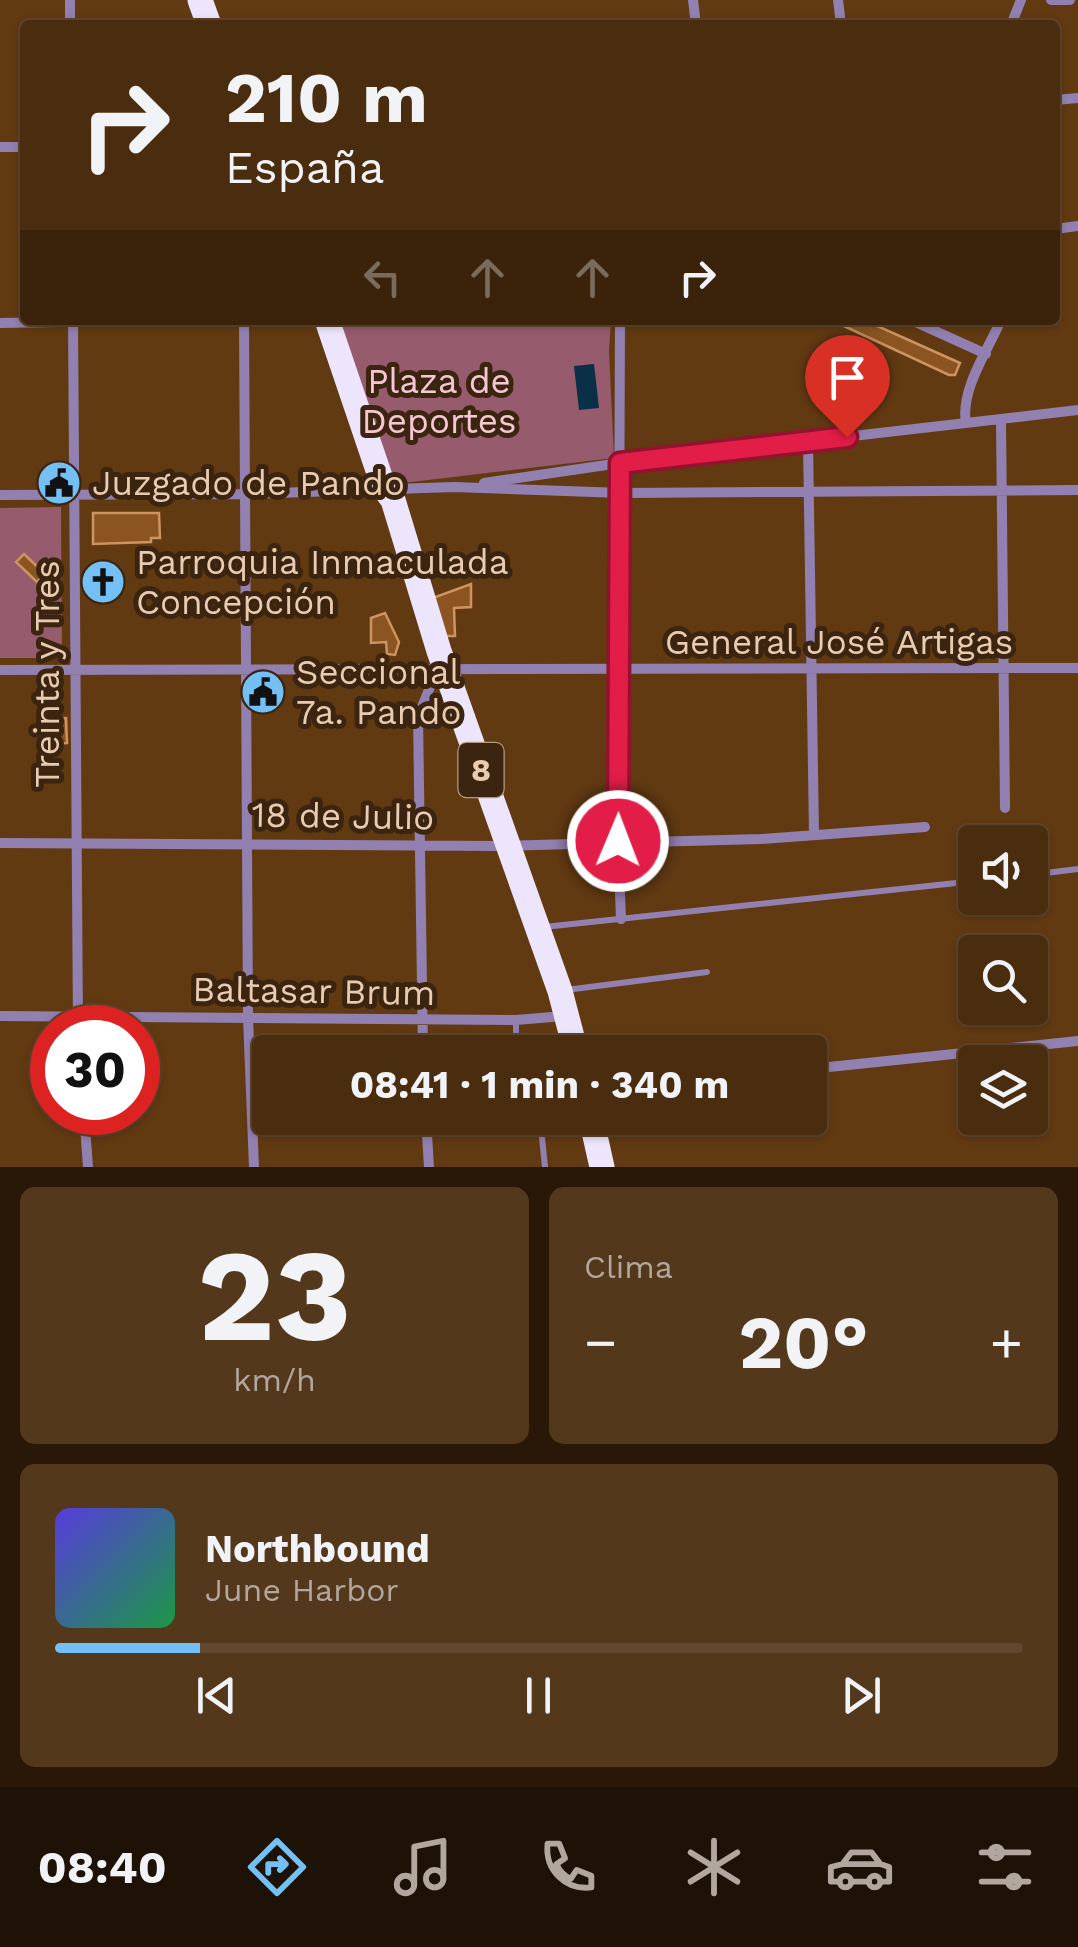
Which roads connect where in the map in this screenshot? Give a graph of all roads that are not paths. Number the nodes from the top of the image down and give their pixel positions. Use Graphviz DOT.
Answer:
graph roads {
  1 [pos="1051,0"];
  2 [pos="1070,0"];
  3 [pos="72,325"];
  4 [pos="244,325"];
  5 [pos="329,325"];
  6 [pos="620,325"];
  7 [pos="921,325"];
  8 [pos="998,325"];
  9 [pos="986,354"];
  10 [pos="1078,410"];
  11 [pos="1000,420"];
  12 [pos="966,423"];
  13 [pos="808,442"];
  14 [pos="620,463"];
  15 [pos="454,487"];
  16 [pos="384,488"];
  17 [pos="808,490"];
  18 [pos="1002,490"];
  19 [pos="1078,490"];
  20 [pos="622,492"];
  21 [pos="245,494"];
  22 [pos="0,496"];
  23 [pos="74,496"];
  24 [pos="812,668"];
  25 [pos="1004,668"];
  26 [pos="1078,668"];
  27 [pos="0,670"];
  28 [pos="441,670"];
  29 [pos="76,671"];
  30 [pos="620,671"];
  31 [pos="247,672"];
  32 [pos="1005,808"];
  33 [pos="925,827"];
  34 [pos="814,835"];
  35 [pos="618,841"];
  36 [pos="76,842"];
  37 [pos="250,842"];
  38 [pos="0,843"];
  39 [pos="420,844"];
  40 [pos="504,845"];
  41 [pos="1078,869"];
  42 [pos="1048,873"];
  43 [pos="958,883"];
  44 [pos="621,920"];
  45 [pos="539,927"];
  46 [pos="707,972"];
  47 [pos="77,1005"];
  48 [pos="559,1008"];
  49 [pos="0,1016"];
  50 [pos="248,1017"];
  51 [pos="30,1018"];
  52 [pos="160,1020"];
  53 [pos="422,1020"];
  54 [pos="516,1020"];
  55 [pos="422,1035"];
  56 [pos="516,1035"];
  57 [pos="557,1035"];
  58 [pos="1078,1041"];
  59 [pos="827,1067"];
  60 [pos="86,1135"];
  61 [pos="427,1135"];
  62 [pos="542,1135"];
  63 [pos="579,1135"];
  64 [pos="595,1135"];
  65 [pos="88,1167"];
  66 [pos="254,1167"];
  67 [pos="429,1167"];
  68 [pos="545,1167"];
  69 [pos="586,1167"];
  70 [pos="602,1167"];
  1 -- 2 [label="street"];
  3 -- 23 [label="street, Treinta y Tres"];
  4 -- 21 [label="street"];
  5 -- 16 [label="highway, 8"];
  6 -- 14 [label="street"];
  7 -- 9 [label="street"];
  8 -- 9 [label="street"];
  9 -- 12 [label="street"];
  10 -- 11 [label="street"];
  11 -- 12 [label="street"];
  11 -- 18 [label="street"];
  12 -- 13 [label="street"];
  13 -- 14 [label="street"];
  13 -- 17 [label="street"];
  14 -- 15 [label="street"];
  14 -- 20 [label="street"];
  15 -- 16 [label="street"];
  15 -- 20 [label="street"];
  16 -- 21 [label="street"];
  16 -- 28 [label="highway, 8"];
  17 -- 18 [label="street"];
  17 -- 20 [label="street"];
  17 -- 24 [label="street"];
  18 -- 19 [label="street"];
  18 -- 25 [label="street"];
  20 -- 30 [label="street"];
  21 -- 23 [label="street"];
  21 -- 31 [label="street"];
  22 -- 23 [label="street"];
  23 -- 29 [label="street, Treinta y Tres"];
  24 -- 25 [label="street, General José Artigas"];
  24 -- 30 [label="street, General José Artigas"];
  24 -- 34 [label="street"];
  25 -- 26 [label="street, General José Artigas"];
  25 -- 32 [label="street"];
  27 -- 29 [label="street, General José Artigas"];
  28 -- 30 [label="street, General José Artigas"];
  28 -- 31 [label="street, General José Artigas"];
  28 -- 39 [label="street"];
  28 -- 40 [label="highway, 8"];
  29 -- 31 [label="street, General José Artigas"];
  29 -- 36 [label="street, Treinta y Tres"];
  30 -- 35 [label="street"];
  31 -- 37 [label="street"];
  33 -- 34 [label="street, 18 de Julio"];
  34 -- 35 [label="street, 18 de Julio"];
  35 -- 40 [label="street, 18 de Julio"];
  35 -- 44 [label="street"];
  36 -- 37 [label="street, 18 de Julio"];
  36 -- 38 [label="street, 18 de Julio"];
  36 -- 47 [label="street, Treinta y Tres"];
  37 -- 39 [label="street, 18 de Julio"];
  37 -- 50 [label="street"];
  39 -- 40 [label="street, 18 de Julio"];
  39 -- 53 [label="street"];
  40 -- 45 [label="highway, 8"];
  40 -- 48 [label="highway, 8"];
  41 -- 42 [label="lane"];
  43 -- 44 [label="lane"];
  44 -- 45 [label="lane"];
  45 -- 48 [label="highway, 8"];
  46 -- 48 [label="lane"];
  48 -- 54 [label="street, Baltasar Brum"];
  48 -- 57 [label="highway, 8"];
  49 -- 51 [label="street, Baltasar Brum"];
  50 -- 52 [label="street, Baltasar Brum"];
  50 -- 53 [label="street, Baltasar Brum"];
  50 -- 66 [label="street"];
  53 -- 54 [label="street, Baltasar Brum"];
  53 -- 55 [label="street"];
  54 -- 56 [label="lane"];
  58 -- 59 [label="street"];
  60 -- 65 [label="street"];
  61 -- 67 [label="street"];
  62 -- 68 [label="lane"];
  63 -- 69 [label="highway"];
  64 -- 70 [label="highway"];
}
